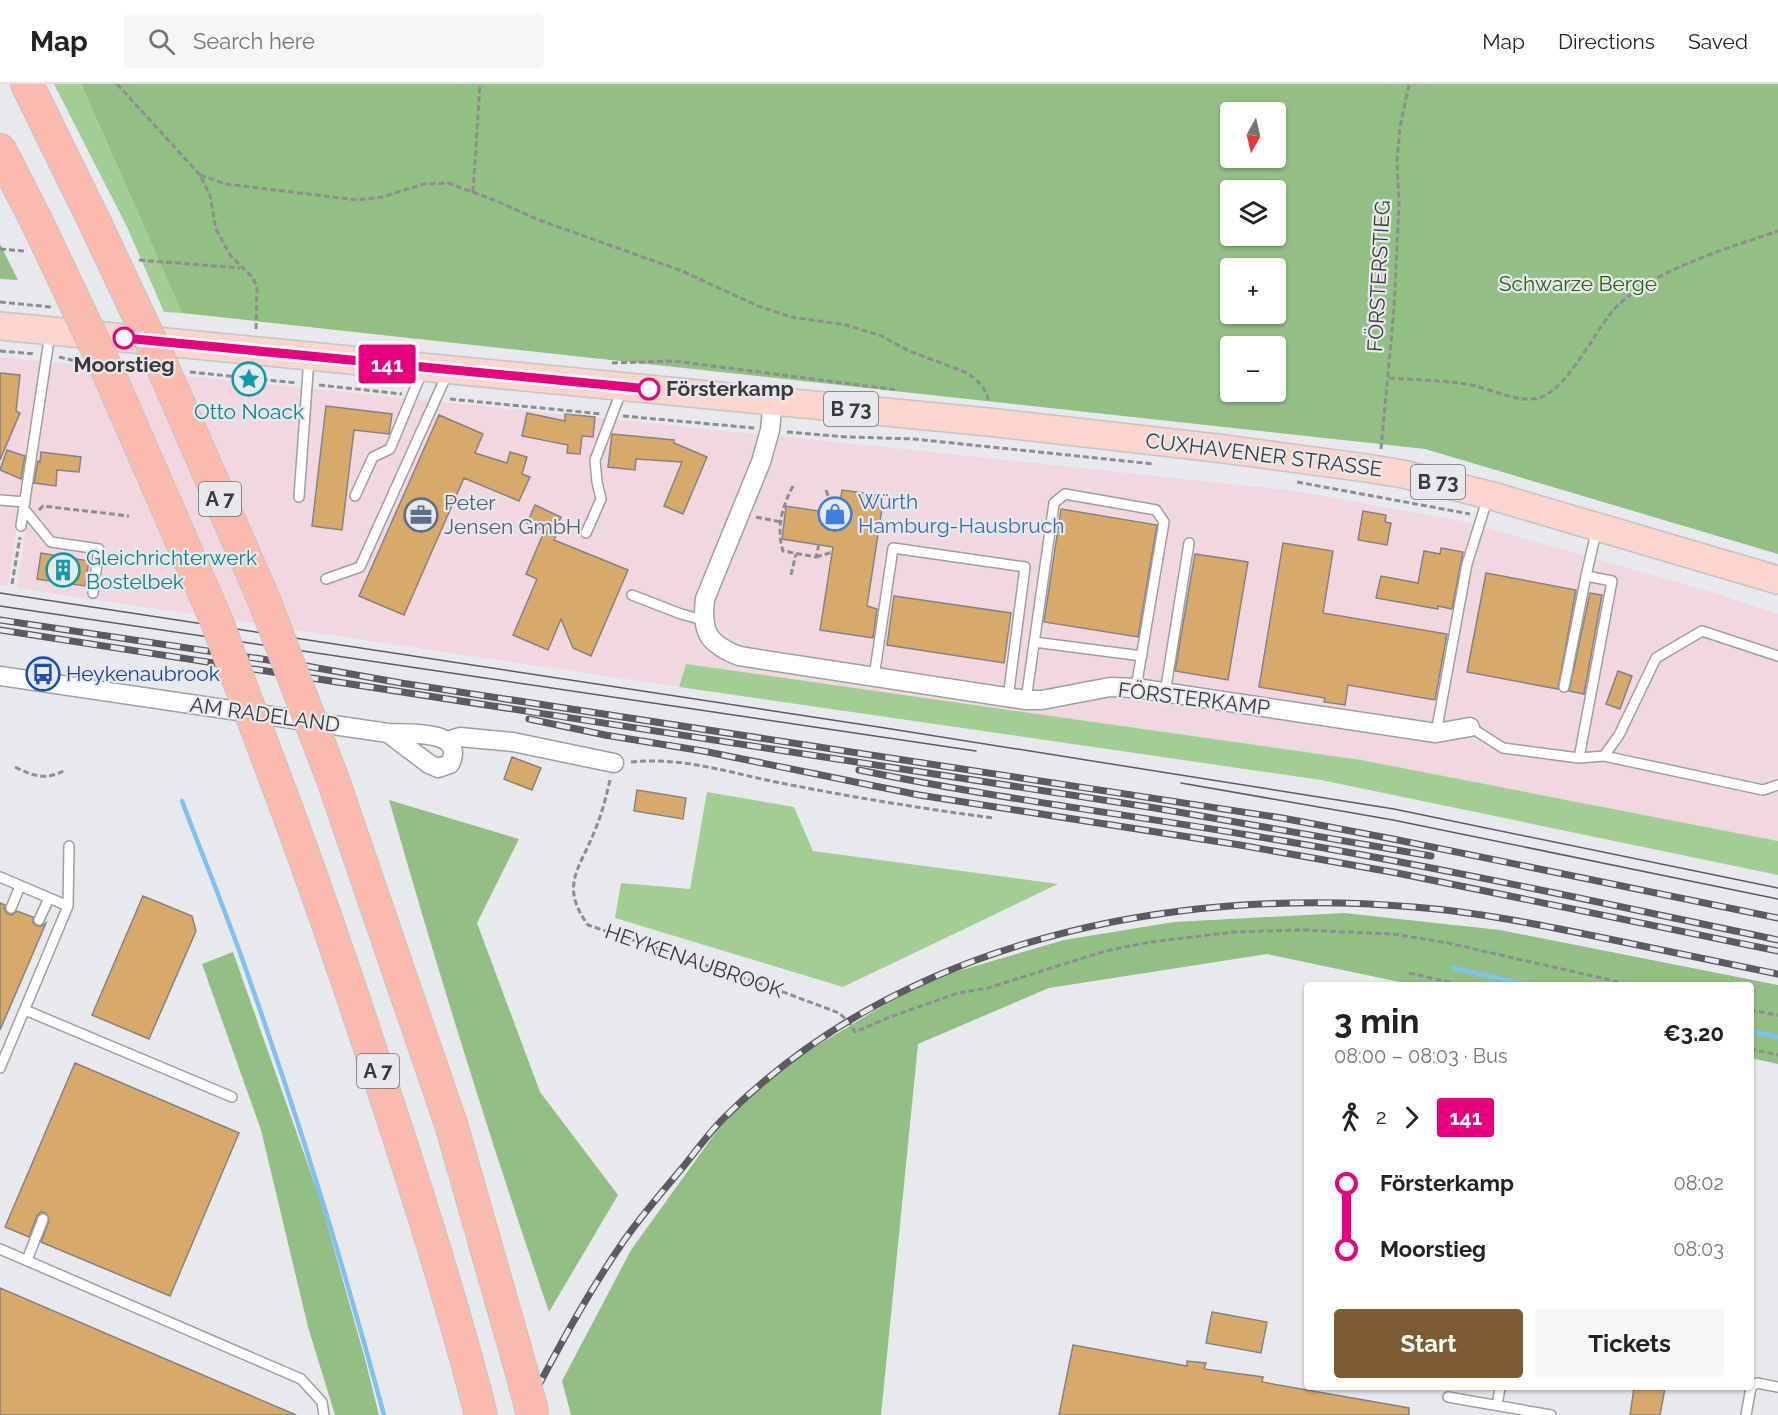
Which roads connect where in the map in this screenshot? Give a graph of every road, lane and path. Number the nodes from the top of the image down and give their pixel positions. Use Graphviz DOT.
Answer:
graph roads {
  1 [pos="27,84"];
  2 [pos="117,84"];
  3 [pos="480,84"];
  4 [pos="1409,84"];
  5 [pos="0,150"];
  6 [pos="200,175"];
  7 [pos="473,192"];
  8 [pos="1778,231"];
  9 [pos="0,249"];
  10 [pos="14,250"];
  11 [pos="139,260"];
  12 [pos="242,268"];
  13 [pos="0,302"];
  14 [pos="32,305"];
  15 [pos="0,326"];
  16 [pos="51,331"];
  17 [pos="253,350"];
  18 [pos="0,351"];
  19 [pos="28,353"];
  20 [pos="309,356"];
  21 [pos="436,368"];
  22 [pos="1389,378"];
  23 [pos="622,386"];
  24 [pos="773,401"];
  25 [pos="988,422"];
  26 [pos="770,430"];
  27 [pos="1159,465"];
  28 [pos="1378,470"];
  29 [pos="1293,480"];
  30 [pos="793,486"];
  31 [pos="826,490"];
  32 [pos="355,496"];
  33 [pos="299,497"];
  34 [pos="0,500"];
  35 [pos="25,505"];
  36 [pos="1486,506"];
  37 [pos="741,511"];
  38 [pos="835,514"];
  39 [pos="129,516"];
  40 [pos="31,518"];
  41 [pos="781,522"];
  42 [pos="21,526"];
  43 [pos="1597,527"];
  44 [pos="586,532"];
  45 [pos="1189,543"];
  46 [pos="819,544"];
  47 [pos="832,552"];
  48 [pos="796,554"];
  49 [pos="816,557"];
  50 [pos="791,575"];
  51 [pos="1586,576"];
  52 [pos="326,579"];
  53 [pos="1778,580"];
  54 [pos="12,584"];
  55 [pos="93,593"];
  56 [pos="632,595"];
  57 [pos="703,620"];
  58 [pos="1034,642"];
  59 [pos="1142,656"];
  60 [pos="1778,656"];
  61 [pos="0,676"];
  62 [pos="874,677"];
  63 [pos="1564,687"];
  64 [pos="1136,688"];
  65 [pos="1165,693"];
  66 [pos="1017,699"];
  67 [pos="1470,727"];
  68 [pos="388,733"];
  69 [pos="1436,733"];
  70 [pos="447,741"];
  71 [pos="1604,756"];
  72 [pos="1579,758"];
  73 [pos="614,764"];
  74 [pos="15,767"];
  75 [pos="64,770"];
  76 [pos="1778,785"];
  77 [pos="993,818"];
  78 [pos="69,846"];
  79 [pos="0,877"];
  80 [pos="20,886"];
  81 [pos="49,898"];
  82 [pos="68,906"];
  83 [pos="11,908"];
  84 [pos="39,920"];
  85 [pos="1409,973"];
  86 [pos="1448,982"];
  87 [pos="1618,982"];
  88 [pos="24,1010"];
  89 [pos="1754,1011"];
  90 [pos="1778,1015"];
  91 [pos="1754,1050"];
  92 [pos="1778,1055"];
  93 [pos="0,1068"];
  94 [pos="231,1097"];
  95 [pos="44,1219"];
  96 [pos="0,1249"];
  97 [pos="27,1260"];
  98 [pos="1754,1385"];
  99 [pos="1778,1387"];
  100 [pos="1500,1390"];
  101 [pos="1750,1390"];
  102 [pos="1448,1396"];
  103 [pos="1497,1405"];
  104 [pos="324,1415"];
  105 [pos="481,1415"];
  106 [pos="533,1415"];
  107 [pos="1551,1415"];
  108 [pos="1746,1415"];
  1 -- 106 [label="highway, A 7, bridge"];
  2 -- 6 [label="path"];
  3 -- 7 [label="path"];
  4 -- 22 [label="path, FÖRSTERSTIEG"];
  5 -- 105 [label="highway, A 7, bridge"];
  6 -- 7 [label="path"];
  6 -- 12 [label="path"];
  7 -- 25 [label="path"];
  8 -- 22 [label="path"];
  9 -- 10 [label="path"];
  11 -- 12 [label="path"];
  12 -- 17 [label="path"];
  13 -- 14 [label="path"];
  15 -- 16 [label="main road, B 73"];
  16 -- 17 [label="main road, B 73"];
  16 -- 35 [label="lane"];
  17 -- 20 [label="main road, B 73"];
  18 -- 19 [label="path"];
  20 -- 21 [label="main road, B 73"];
  20 -- 33 [label="lane"];
  21 -- 23 [label="main road, B 73"];
  21 -- 32 [label="lane"];
  21 -- 52 [label="lane"];
  22 -- 28 [label="path, FÖRSTERSTIEG"];
  23 -- 24 [label="main road, B 73"];
  23 -- 44 [label="lane"];
  24 -- 25 [label="main road, CUXHAVENER STRASSE / B 73"];
  24 -- 26 [label="street"];
  25 -- 28 [label="main road, CUXHAVENER STRASSE / B 73"];
  26 -- 27 [label="path"];
  26 -- 37 [label="street"];
  28 -- 36 [label="main road, CUXHAVENER STRASSE / B 73"];
  29 -- 36 [label="path"];
  30 -- 41 [label="path"];
  31 -- 38 [label="path"];
  34 -- 35 [label="lane"];
  35 -- 40 [label="lane"];
  35 -- 42 [label="lane"];
  36 -- 43 [label="main road, CUXHAVENER STRASSE / B 73"];
  36 -- 69 [label="lane"];
  37 -- 41 [label="path"];
  37 -- 57 [label="street"];
  39 -- 40 [label="path"];
  40 -- 55 [label="lane"];
  41 -- 48 [label="path"];
  42 -- 54 [label="path"];
  43 -- 51 [label="lane"];
  43 -- 53 [label="main road, CUXHAVENER STRASSE / B 73"];
  45 -- 65 [label="lane"];
  46 -- 49 [label="path"];
  47 -- 49 [label="path"];
  48 -- 49 [label="path"];
  48 -- 50 [label="path"];
  51 -- 63 [label="lane"];
  51 -- 72 [label="lane"];
  56 -- 57 [label="lane"];
  57 -- 62 [label="street, FÖRSTERKAMP"];
  58 -- 59 [label="lane"];
  58 -- 59 [label="lane"];
  58 -- 66 [label="lane"];
  59 -- 64 [label="lane"];
  60 -- 71 [label="lane"];
  61 -- 68 [label="street, AM RADELAND"];
  62 -- 66 [label="street, FÖRSTERKAMP"];
  62 -- 66 [label="lane"];
  64 -- 65 [label="street, FÖRSTERKAMP"];
  64 -- 66 [label="street, FÖRSTERKAMP"];
  65 -- 69 [label="street, FÖRSTERKAMP"];
  67 -- 69 [label="street, FÖRSTERKAMP"];
  67 -- 72 [label="lane"];
  68 -- 70 [label="street, AM RADELAND"];
  68 -- 70 [label="street, AM RADELAND"];
  70 -- 73 [label="street"];
  71 -- 72 [label="lane"];
  71 -- 76 [label="lane"];
  73 -- 77 [label="path"];
  73 -- 87 [label="path, HEYKENAUBROOK"];
  74 -- 75 [label="path"];
  78 -- 82 [label="lane"];
  79 -- 80 [label="lane"];
  80 -- 81 [label="lane"];
  80 -- 83 [label="lane"];
  81 -- 82 [label="lane"];
  81 -- 84 [label="lane"];
  82 -- 88 [label="lane"];
  85 -- 86 [label="path"];
  88 -- 93 [label="lane"];
  88 -- 94 [label="lane"];
  89 -- 90 [label="path"];
  91 -- 92 [label="path"];
  95 -- 97 [label="lane"];
  96 -- 97 [label="lane"];
  97 -- 104 [label="lane"];
  98 -- 99 [label="lane"];
  100 -- 103 [label="lane"];
  101 -- 108 [label="lane"];
  102 -- 103 [label="lane"];
  103 -- 107 [label="lane"];
}
